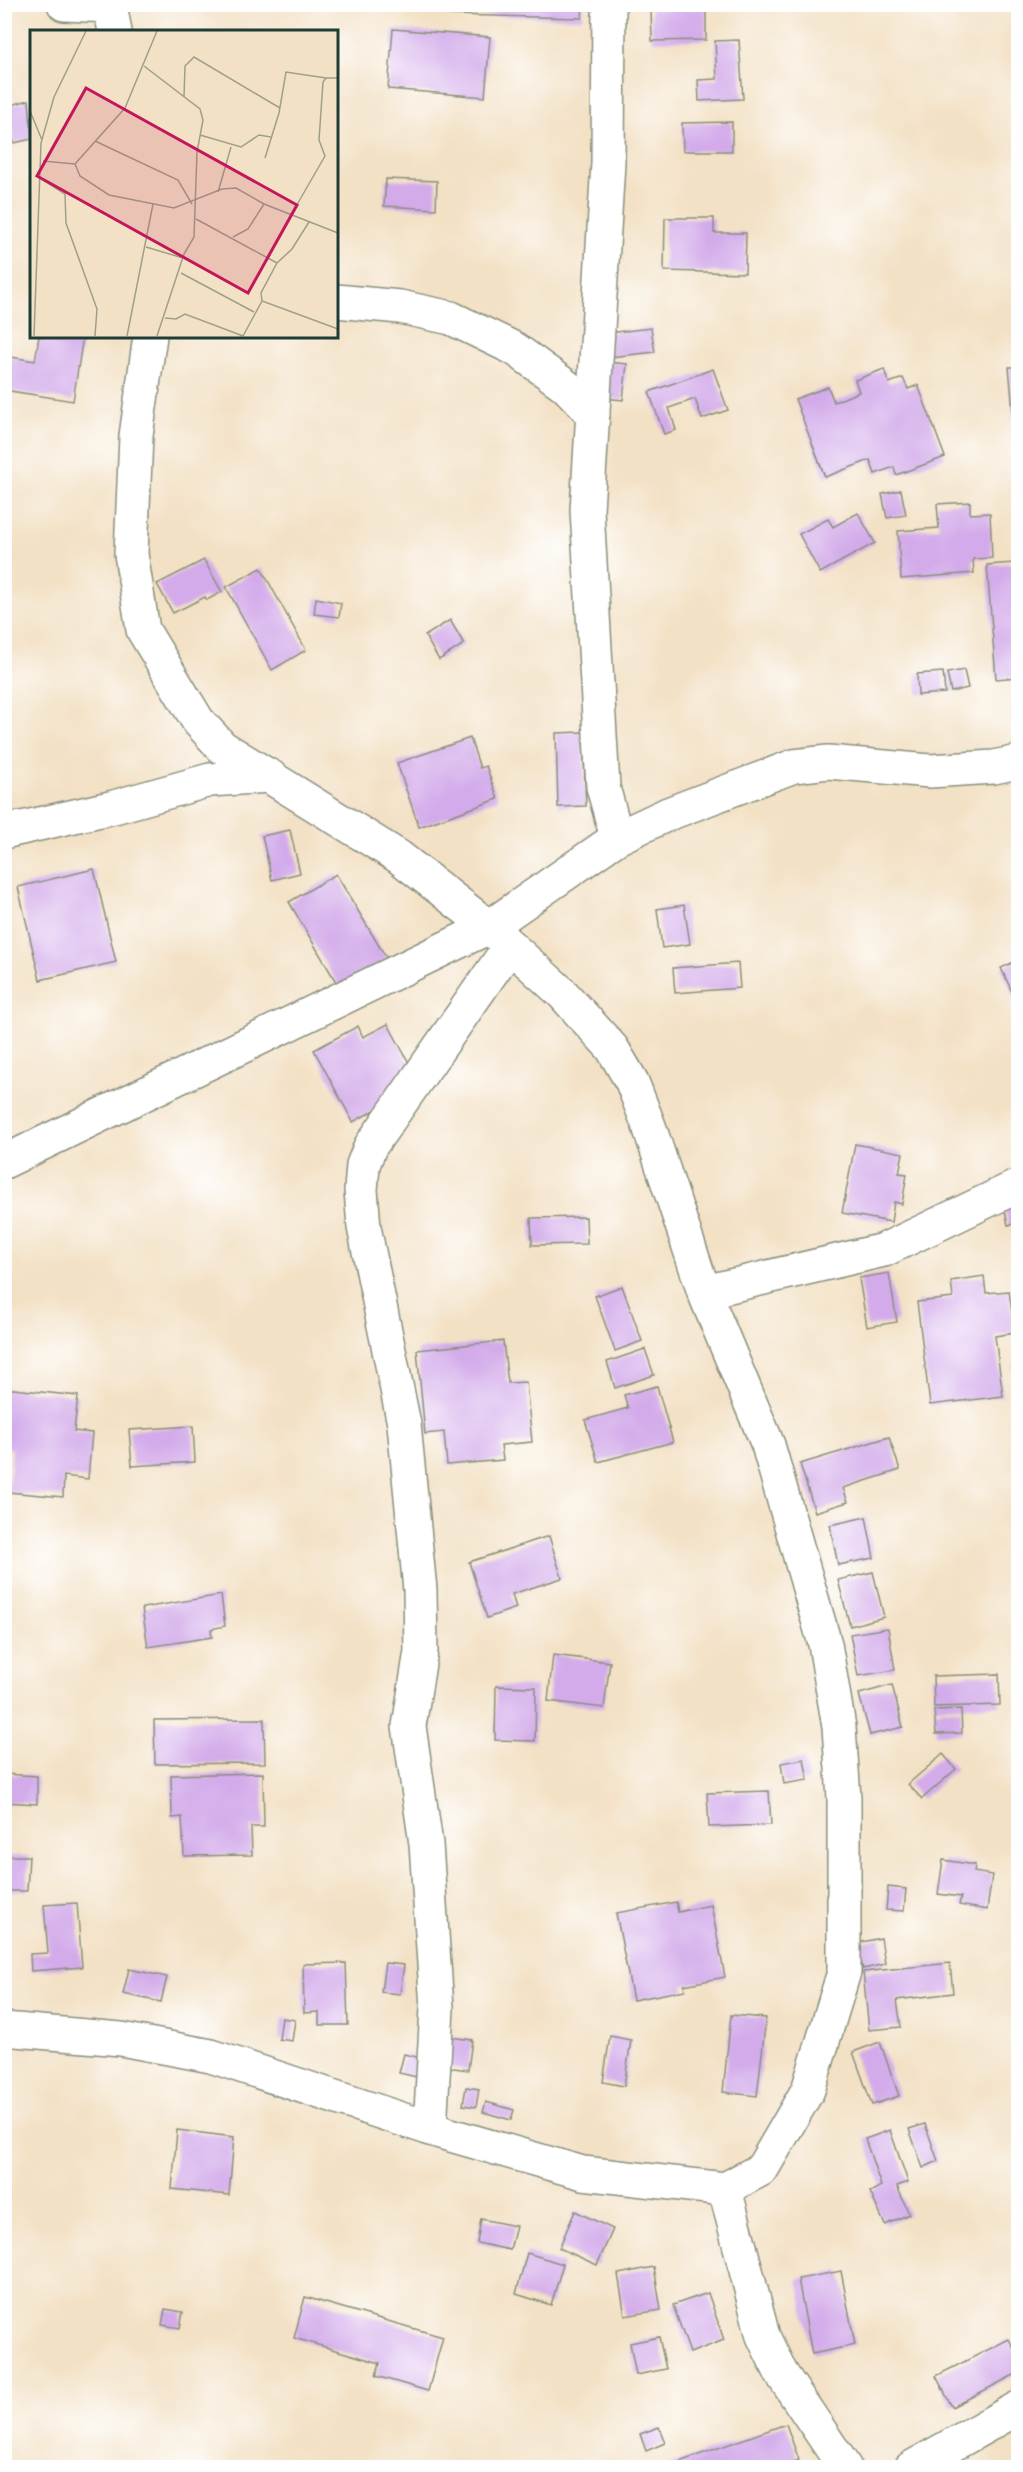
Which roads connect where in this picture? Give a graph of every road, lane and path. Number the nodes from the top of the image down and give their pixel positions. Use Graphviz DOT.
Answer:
graph roads {
  1 [pos="64,4"];
  2 [pos="609,4"];
  3 [pos="112,14"];
  4 [pos="338,301"];
  5 [pos="150,338"];
  6 [pos="593,414"];
  7 [pos="1018,762"];
  8 [pos="270,776"];
  9 [pos="4,832"];
  10 [pos="618,838"];
  11 [pos="500,936"];
  12 [pos="4,1162"];
  13 [pos="1018,1186"];
  14 [pos="704,1292"];
  15 [pos="4,2029"];
  16 [pos="430,2129"];
  17 [pos="725,2189"];
  18 [pos="1018,2409"];
  19 [pos="845,2468"];
  20 [pos="911,2468"];
  1 -- 3 [label="street"];
  2 -- 6 [label="street"];
  4 -- 6 [label="street"];
  5 -- 8 [label="street"];
  6 -- 10 [label="street"];
  7 -- 10 [label="street"];
  8 -- 9 [label="street"];
  8 -- 11 [label="street"];
  10 -- 11 [label="street"];
  11 -- 12 [label="street"];
  11 -- 14 [label="street"];
  11 -- 16 [label="street"];
  13 -- 14 [label="street"];
  14 -- 17 [label="street"];
  15 -- 16 [label="street"];
  16 -- 17 [label="street"];
  17 -- 19 [label="street"];
  18 -- 20 [label="street"];
}
